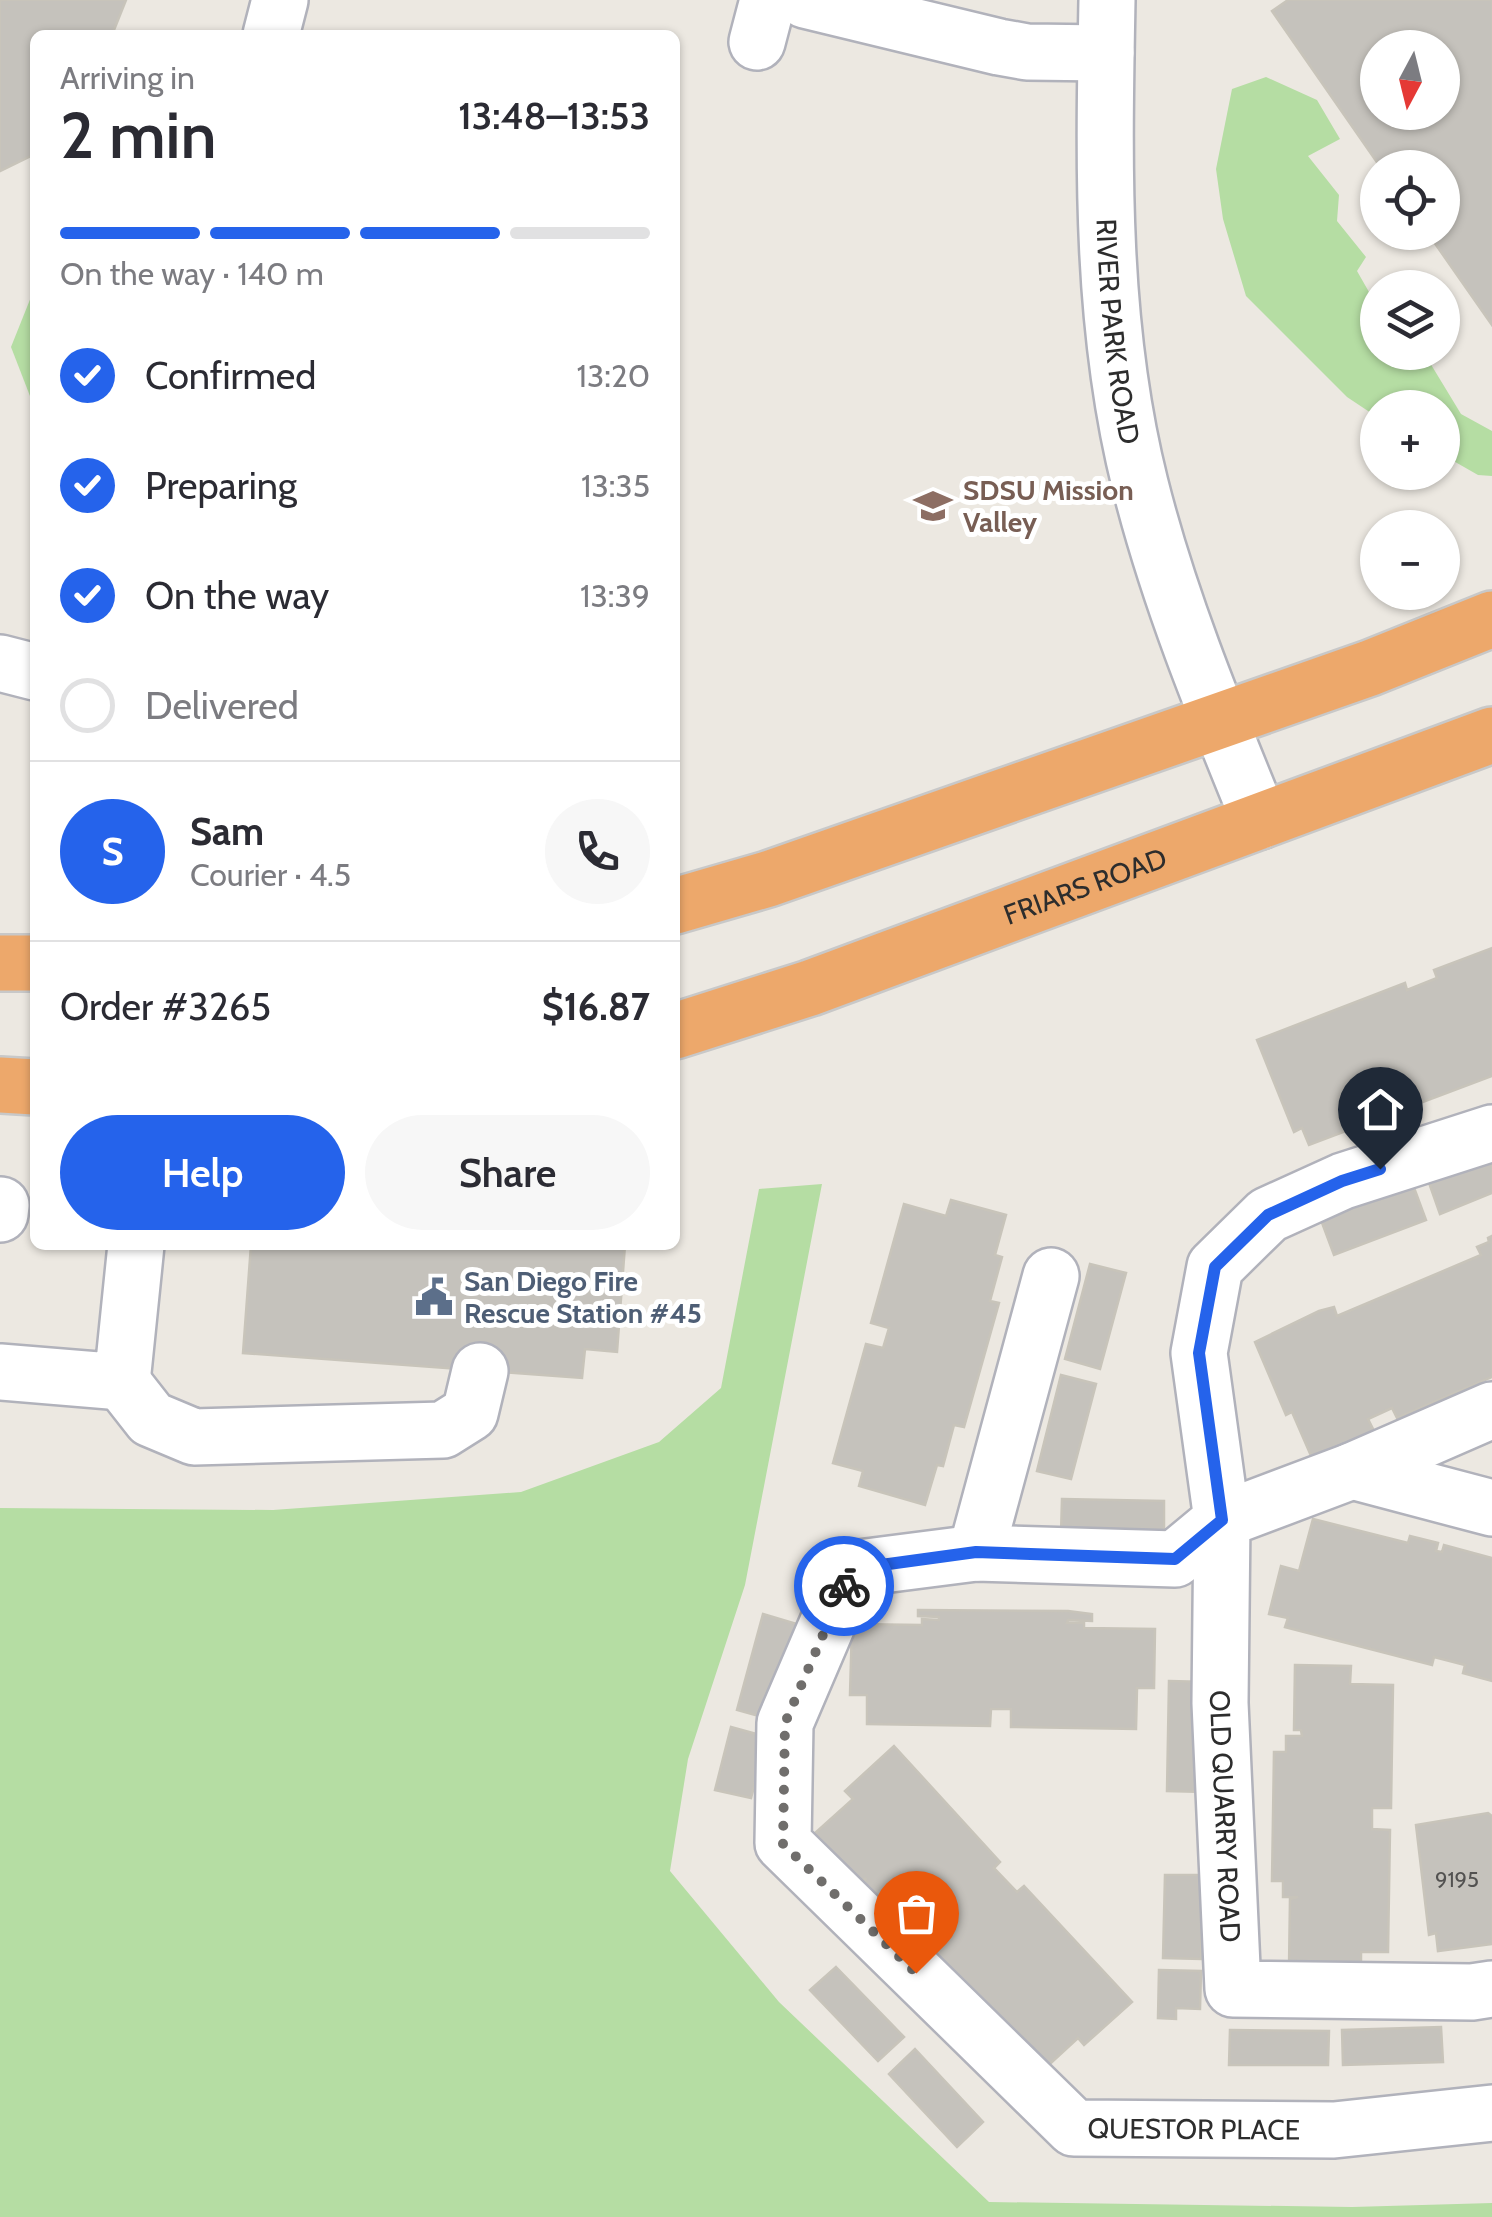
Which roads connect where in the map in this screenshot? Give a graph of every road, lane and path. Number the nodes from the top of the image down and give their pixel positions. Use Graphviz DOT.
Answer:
graph roads {
  1 [pos="280,0"];
  2 [pos="805,0"];
  3 [pos="1108,0"];
  4 [pos="272,30"];
  5 [pos="1106,54"];
  6 [pos="1492,620"];
  7 [pos="0,664"];
  8 [pos="30,671"];
  9 [pos="1218,720"];
  10 [pos="1492,736"];
  11 [pos="1260,821"];
  12 [pos="680,905"];
  13 [pos="0,963"];
  14 [pos="30,963"];
  15 [pos="680,1029"];
  16 [pos="0,1086"];
  17 [pos="30,1087"];
  18 [pos="1492,1133"];
  19 [pos="0,1205"];
  20 [pos="0,1214"];
  21 [pos="135,1250"];
  22 [pos="1052,1276"];
  23 [pos="480,1371"];
  24 [pos="0,1372"];
  25 [pos="122,1382"];
  26 [pos="1492,1410"];
  27 [pos="1352,1471"];
  28 [pos="1492,1508"];
  29 [pos="1222,1520"];
  30 [pos="976,1552"];
  31 [pos="1492,1989"];
  32 [pos="1492,2112"];
  1 -- 4 [label="street"];
  2 -- 5 [label="street"];
  3 -- 5 [label="street, RIVER PARK ROAD"];
  5 -- 9 [label="street, RIVER PARK ROAD"];
  6 -- 9 [label="highway"];
  7 -- 8 [label="street"];
  9 -- 11 [label="street, RIVER PARK ROAD"];
  9 -- 12 [label="highway"];
  10 -- 11 [label="highway, FRIARS ROAD"];
  11 -- 15 [label="highway, FRIARS ROAD"];
  13 -- 14 [label="highway"];
  16 -- 17 [label="highway"];
  18 -- 29 [label="street"];
  19 -- 20 [label="street"];
  21 -- 25 [label="street"];
  22 -- 30 [label="street"];
  23 -- 25 [label="street"];
  24 -- 25 [label="street"];
  26 -- 27 [label="street"];
  27 -- 28 [label="street"];
  27 -- 29 [label="street"];
  29 -- 30 [label="street, QUESTOR PLACE"];
  29 -- 31 [label="street, OLD QUARRY ROAD"];
  30 -- 32 [label="street, QUESTOR PLACE"];
}
